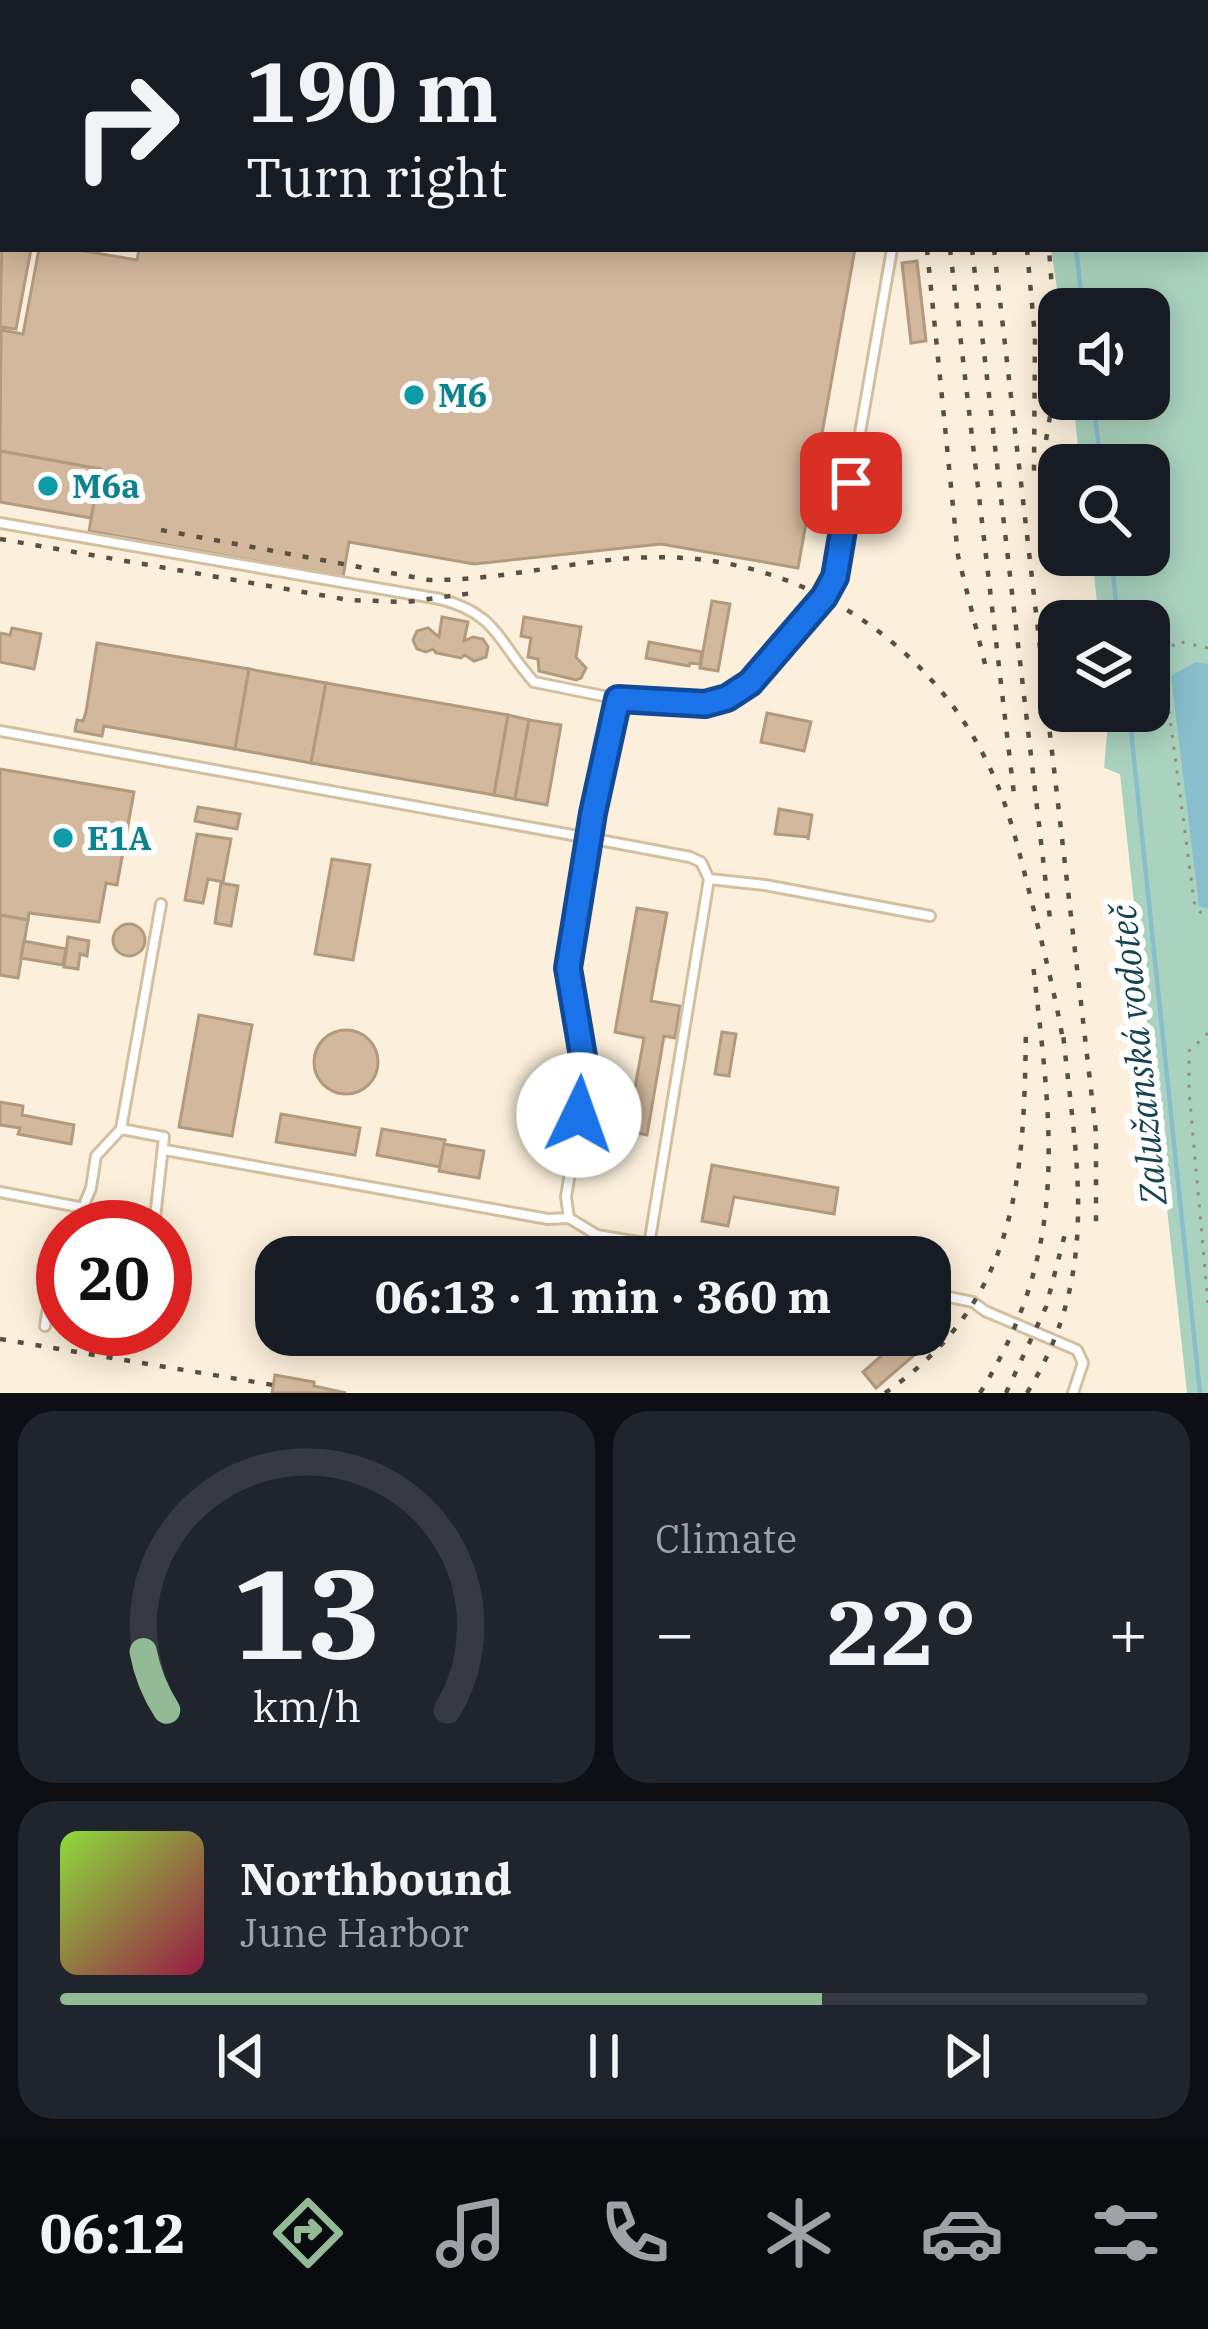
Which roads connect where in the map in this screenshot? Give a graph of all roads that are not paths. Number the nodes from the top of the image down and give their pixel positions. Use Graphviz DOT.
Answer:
graph roads {
  1 [pos="891,252"];
  2 [pos="0,523"];
  3 [pos="618,699"];
  4 [pos="0,731"];
  5 [pos="589,838"];
  6 [pos="709,879"];
  7 [pos="161,904"];
  8 [pos="930,916"];
  9 [pos="121,1129"];
  10 [pos="165,1150"];
  11 [pos="0,1192"];
  12 [pos="42,1200"];
  13 [pos="86,1200"];
  14 [pos="158,1200"];
  15 [pos="569,1218"];
  16 [pos="602,1236"];
  17 [pos="650,1236"];
  18 [pos="951,1297"];
  19 [pos="1073,1393"];
  1 -- 3 [label="lane"];
  2 -- 3 [label="lane"];
  3 -- 5 [label="lane"];
  4 -- 5 [label="lane"];
  5 -- 6 [label="lane"];
  5 -- 15 [label="lane"];
  6 -- 8 [label="lane"];
  6 -- 17 [label="lane"];
  7 -- 9 [label="lane"];
  9 -- 10 [label="lane"];
  9 -- 13 [label="lane"];
  10 -- 14 [label="lane"];
  10 -- 15 [label="lane"];
  11 -- 12 [label="lane"];
  15 -- 16 [label="lane"];
  18 -- 19 [label="lane"];
}
